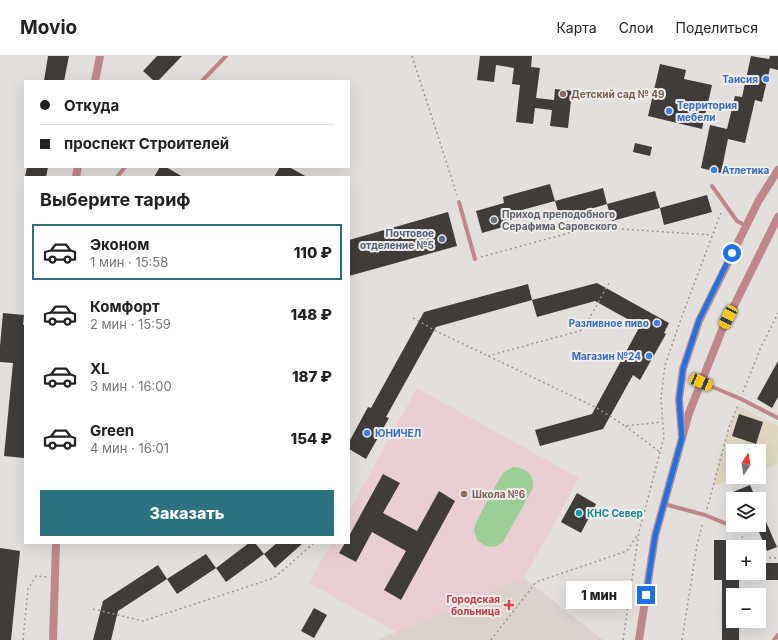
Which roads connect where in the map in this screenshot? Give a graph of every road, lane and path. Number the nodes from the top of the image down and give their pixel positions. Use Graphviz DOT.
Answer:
graph roads {
  1 [pos="100,56"];
  2 [pos="226,56"];
  3 [pos="412,56"];
  4 [pos="95,80"];
  5 [pos="203,80"];
  6 [pos="124,168"];
  7 [pos="778,170"];
  8 [pos="118,176"];
  9 [pos="712,186"];
  10 [pos="459,202"];
  11 [pos="724,203"];
  12 [pos="778,217"];
  13 [pos="746,226"];
  14 [pos="712,235"];
  15 [pos="475,259"];
  16 [pos="610,282"];
  17 [pos="778,313"];
  18 [pos="413,318"];
  19 [pos="488,356"];
  20 [pos="701,382"];
  21 [pos="741,398"];
  22 [pos="778,418"];
  23 [pos="662,422"];
  24 [pos="625,426"];
  25 [pos="682,438"];
  26 [pos="660,452"];
  27 [pos="664,504"];
  28 [pos="705,515"];
  29 [pos="726,524"];
  30 [pos="639,532"];
  31 [pos="56,544"];
  32 [pos="313,544"];
  33 [pos="766,557"];
  34 [pos="778,558"];
  35 [pos="55,577"];
  36 [pos="93,609"];
  37 [pos="778,635"];
  38 [pos="23,640"];
  39 [pos="53,640"];
  40 [pos="491,640"];
  41 [pos="623,640"];
  42 [pos="639,640"];
  43 [pos="682,640"];
  44 [pos="774,640"];
  1 -- 4 [label="street"];
  2 -- 5 [label="lane"];
  3 -- 10 [label="path"];
  6 -- 8 [label="lane"];
  7 -- 13 [label="street"];
  9 -- 11 [label="lane"];
  10 -- 15 [label="lane"];
  11 -- 13 [label="lane"];
  11 -- 14 [label="path"];
  12 -- 20 [label="street"];
  13 -- 25 [label="street"];
  14 -- 15 [label="path"];
  14 -- 23 [label="path"];
  16 -- 19 [label="path"];
  17 -- 21 [label="path"];
  18 -- 19 [label="path"];
  19 -- 24 [label="path"];
  20 -- 21 [label="lane"];
  20 -- 25 [label="street"];
  21 -- 22 [label="lane"];
  21 -- 28 [label="path"];
  23 -- 24 [label="path"];
  23 -- 26 [label="path"];
  24 -- 26 [label="path"];
  25 -- 27 [label="street"];
  26 -- 30 [label="path"];
  27 -- 28 [label="lane"];
  27 -- 42 [label="street"];
  28 -- 29 [label="lane"];
  28 -- 43 [label="path"];
  30 -- 40 [label="path"];
  30 -- 41 [label="path"];
  31 -- 35 [label="street"];
  32 -- 36 [label="path"];
  33 -- 34 [label="path"];
  35 -- 38 [label="path"];
  35 -- 39 [label="street"];
  37 -- 44 [label="lane"];
}
